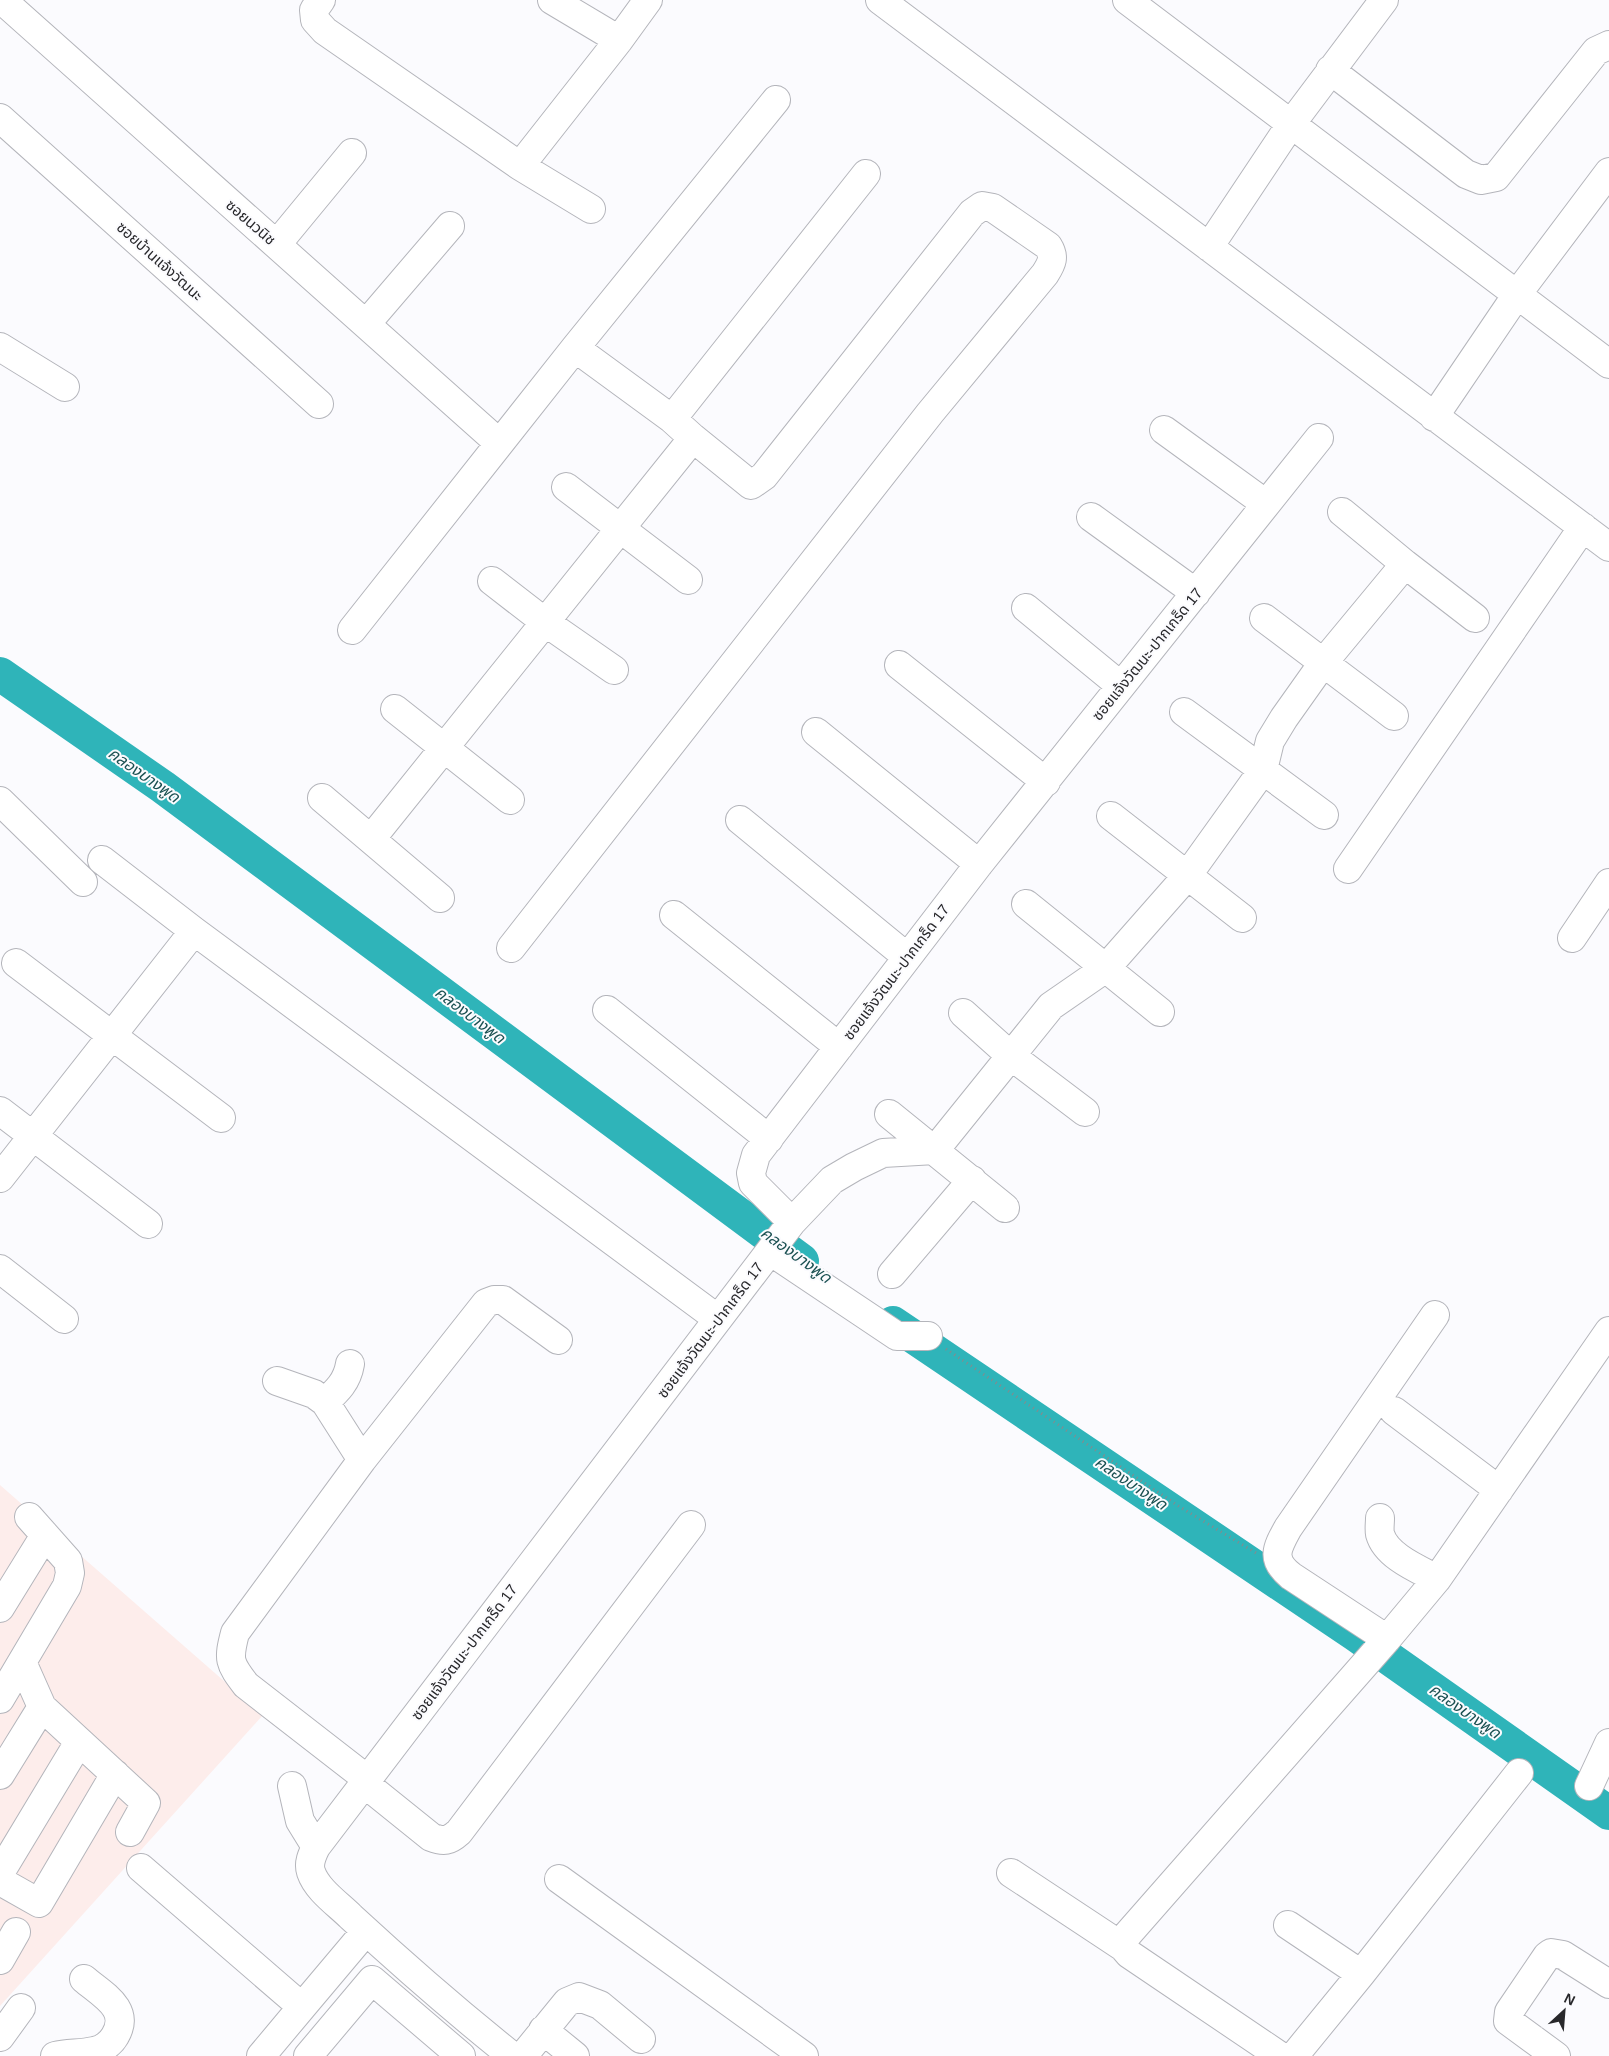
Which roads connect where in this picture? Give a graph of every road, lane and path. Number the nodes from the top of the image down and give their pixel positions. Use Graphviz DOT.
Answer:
graph roads {
  1 [pos="2,0"];
  2 [pos="321,0"];
  3 [pos="552,0"];
  4 [pos="648,0"];
  5 [pos="880,0"];
  6 [pos="1127,0"];
  7 [pos="1384,0"];
  8 [pos="619,40"];
  9 [pos="1609,44"];
  10 [pos="1330,70"];
  11 [pos="776,100"];
  12 [pos="1291,124"];
  13 [pos="3,125"];
  14 [pos="352,153"];
  15 [pos="520,166"];
  16 [pos="1609,172"];
  17 [pos="866,174"];
  18 [pos="591,209"];
  19 [pos="450,226"];
  20 [pos="277,244"];
  21 [pos="1209,247"];
  22 [pos="1518,293"];
  23 [pos="366,324"];
  24 [pos="0,347"];
  25 [pos="575,348"];
  26 [pos="1609,364"];
  27 [pos="65,388"];
  28 [pos="319,404"];
  29 [pos="1434,417"];
  30 [pos="672,419"];
  31 [pos="1164,430"];
  32 [pos="692,438"];
  33 [pos="1319,438"];
  34 [pos="500,443"];
  35 [pos="566,487"];
  36 [pos="1266,504"];
  37 [pos="1342,512"];
  38 [pos="1091,517"];
  39 [pos="1583,528"];
  40 [pos="619,529"];
  41 [pos="1609,547"];
  42 [pos="1405,564"];
  43 [pos="688,580"];
  44 [pos="492,581"];
  45 [pos="1196,593"];
  46 [pos="1026,608"];
  47 [pos="1264,618"];
  48 [pos="1475,618"];
  49 [pos="545,622"];
  50 [pos="352,630"];
  51 [pos="1323,663"];
  52 [pos="899,665"];
  53 [pos="614,670"];
  54 [pos="1122,686"];
  55 [pos="395,709"];
  56 [pos="1184,712"];
  57 [pos="1394,716"];
  58 [pos="816,732"];
  59 [pos="444,748"];
  60 [pos="1263,770"];
  61 [pos="1046,782"];
  62 [pos="322,798"];
  63 [pos="0,800"];
  64 [pos="510,800"];
  65 [pos="1324,815"];
  66 [pos="1110,816"];
  67 [pos="740,820"];
  68 [pos="370,839"];
  69 [pos="102,860"];
  70 [pos="979,864"];
  71 [pos="1348,869"];
  72 [pos="1187,876"];
  73 [pos="83,882"];
  74 [pos="1609,883"];
  75 [pos="440,898"];
  76 [pos="1026,904"];
  77 [pos="674,916"];
  78 [pos="1242,918"];
  79 [pos="194,930"];
  80 [pos="1572,938"];
  81 [pos="510,948"];
  82 [pos="907,957"];
  83 [pos="16,963"];
  84 [pos="1106,968"];
  85 [pos="607,1010"];
  86 [pos="1160,1012"];
  87 [pos="963,1013"];
  88 [pos="112,1035"];
  89 [pos="839,1047"];
  90 [pos="1011,1056"];
  91 [pos="0,1111"];
  92 [pos="1085,1112"];
  93 [pos="889,1114"];
  94 [pos="221,1118"];
  95 [pos="33,1136"];
  96 [pos="768,1139"];
  97 [pos="935,1150"];
  98 [pos="0,1178"];
  99 [pos="972,1180"];
  100 [pos="1005,1208"];
  101 [pos="148,1224"];
  102 [pos="778,1240"];
  103 [pos="0,1270"];
  104 [pos="892,1274"];
  105 [pos="1435,1315"];
  106 [pos="64,1319"];
  107 [pos="718,1319"];
  108 [pos="1609,1331"];
  109 [pos="928,1336"];
  110 [pos="558,1340"];
  111 [pos="350,1364"];
  112 [pos="277,1381"];
  113 [pos="325,1402"];
  114 [pos="1394,1411"];
  115 [pos="362,1460"];
  116 [pos="1498,1490"];
  117 [pos="1380,1518"];
  118 [pos="691,1525"];
  119 [pos="1277,1561"];
  120 [pos="1437,1579"];
  121 [pos="0,1608"];
  122 [pos="1378,1649"];
  123 [pos="22,1662"];
  124 [pos="0,1699"];
  125 [pos="42,1707"];
  126 [pos="79,1742"];
  127 [pos="1609,1743"];
  128 [pos="1519,1773"];
  129 [pos="115,1774"];
  130 [pos="0,1775"];
  131 [pos="366,1781"];
  132 [pos="292,1786"];
  133 [pos="1589,1786"];
  134 [pos="130,1832"];
  135 [pos="316,1847"];
  136 [pos="141,1868"];
  137 [pos="0,1873"];
  138 [pos="1011,1873"];
  139 [pos="559,1879"];
  140 [pos="0,1881"];
  141 [pos="1288,1925"];
  142 [pos="366,1931"];
  143 [pos="16,1932"];
  144 [pos="1123,1947"];
  145 [pos="0,1960"];
  146 [pos="1361,1974"];
  147 [pos="84,1979"];
  148 [pos="1609,1984"];
  149 [pos="302,2007"];
  150 [pos="21,2008"];
  151 [pos="543,2030"];
  152 [pos="0,2037"];
  153 [pos="641,2039"];
  154 [pos="55,2056"];
  155 [pos="260,2056"];
  156 [pos="308,2056"];
  157 [pos="461,2056"];
  158 [pos="512,2056"];
  159 [pos="523,2056"];
  160 [pos="575,2056"];
  161 [pos="804,2056"];
  162 [pos="1280,2056"];
  163 [pos="1294,2056"];
  164 [pos="1556,2056"];
  1 -- 20 [label="street, ซอยนวนิช"];
  2 -- 15 [label="street"];
  3 -- 8 [label="street"];
  4 -- 8 [label="street"];
  5 -- 21 [label="street"];
  6 -- 12 [label="street"];
  7 -- 10 [label="street"];
  8 -- 15 [label="street"];
  9 -- 10 [label="street"];
  10 -- 12 [label="street"];
  11 -- 25 [label="street"];
  12 -- 21 [label="street"];
  12 -- 22 [label="street"];
  13 -- 28 [label="street, ซอยบ้านแจ้งวัฒนะ"];
  14 -- 20 [label="street"];
  15 -- 18 [label="street"];
  16 -- 22 [label="street"];
  17 -- 30 [label="street"];
  19 -- 23 [label="street"];
  20 -- 23 [label="street, ซอยนวนิช"];
  21 -- 29 [label="street"];
  22 -- 26 [label="street"];
  22 -- 29 [label="street"];
  23 -- 34 [label="street, ซอยนวนิช"];
  24 -- 27 [label="street"];
  25 -- 30 [label="street"];
  25 -- 34 [label="street"];
  29 -- 39 [label="street"];
  30 -- 32 [label="street"];
  31 -- 36 [label="street"];
  32 -- 40 [label="street"];
  32 -- 81 [label="street"];
  33 -- 36 [label="street, ซอยแจ้งวัฒนะ-ปากเกร็ด 17"];
  34 -- 50 [label="street"];
  35 -- 40 [label="street"];
  36 -- 45 [label="street, ซอยแจ้งวัฒนะ-ปากเกร็ด 17"];
  37 -- 42 [label="street"];
  38 -- 45 [label="street"];
  39 -- 41 [label="street"];
  39 -- 71 [label="street"];
  40 -- 43 [label="street"];
  40 -- 49 [label="street"];
  42 -- 48 [label="street"];
  42 -- 51 [label="street"];
  44 -- 49 [label="street"];
  45 -- 54 [label="street, ซอยแจ้งวัฒนะ-ปากเกร็ด 17"];
  46 -- 54 [label="street"];
  47 -- 51 [label="street"];
  49 -- 53 [label="street"];
  49 -- 59 [label="street"];
  51 -- 57 [label="street"];
  51 -- 60 [label="street"];
  52 -- 61 [label="street"];
  54 -- 61 [label="street, ซอยแจ้งวัฒนะ-ปากเกร็ด 17"];
  55 -- 59 [label="street"];
  56 -- 60 [label="street"];
  58 -- 70 [label="street"];
  59 -- 64 [label="street"];
  59 -- 68 [label="street"];
  60 -- 65 [label="street"];
  60 -- 72 [label="street"];
  61 -- 70 [label="street, ซอยแจ้งวัฒนะ-ปากเกร็ด 17"];
  62 -- 68 [label="street"];
  63 -- 73 [label="street"];
  66 -- 72 [label="street"];
  67 -- 82 [label="street"];
  68 -- 75 [label="street"];
  69 -- 79 [label="street"];
  70 -- 82 [label="street, ซอยแจ้งวัฒนะ-ปากเกร็ด 17"];
  72 -- 78 [label="street"];
  72 -- 84 [label="street"];
  74 -- 80 [label="street"];
  76 -- 84 [label="street"];
  77 -- 89 [label="street"];
  79 -- 88 [label="street"];
  79 -- 107 [label="street"];
  82 -- 89 [label="street, ซอยแจ้งวัฒนะ-ปากเกร็ด 17"];
  83 -- 88 [label="street"];
  84 -- 86 [label="street"];
  84 -- 90 [label="street"];
  85 -- 96 [label="street"];
  87 -- 90 [label="street"];
  88 -- 94 [label="street"];
  88 -- 95 [label="street"];
  89 -- 96 [label="street, ซอยแจ้งวัฒนะ-ปากเกร็ด 17"];
  90 -- 92 [label="street"];
  90 -- 97 [label="street"];
  91 -- 95 [label="street"];
  93 -- 97 [label="street"];
  95 -- 98 [label="street"];
  95 -- 101 [label="street"];
  96 -- 102 [label="street, ซอยแจ้งวัฒนะ-ปากเกร็ด 17"];
  97 -- 99 [label="street"];
  97 -- 102 [label="street"];
  99 -- 100 [label="street"];
  99 -- 104 [label="street"];
  102 -- 107 [label="street, ซอยแจ้งวัฒนะ-ปากเกร็ด 17"];
  102 -- 109 [label="street"];
  103 -- 106 [label="street"];
  105 -- 119 [label="street"];
  107 -- 131 [label="street, ซอยแจ้งวัฒนะ-ปากเกร็ด 17"];
  108 -- 116 [label="street"];
  109 -- 119 [label="path"];
  110 -- 115 [label="street"];
  111 -- 113 [label="street"];
  112 -- 113 [label="street"];
  113 -- 115 [label="street"];
  114 -- 116 [label="street"];
  115 -- 131 [label="street"];
  116 -- 120 [label="street"];
  117 -- 120 [label="street"];
  118 -- 131 [label="street"];
  119 -- 122 [label="street"];
  120 -- 122 [label="street"];
  121 -- 123 [label="street"];
  122 -- 144 [label="street"];
  123 -- 124 [label="street"];
  123 -- 125 [label="street"];
  125 -- 126 [label="street"];
  125 -- 130 [label="street"];
  126 -- 129 [label="street"];
  126 -- 137 [label="street"];
  127 -- 133 [label="street"];
  128 -- 146 [label="street"];
  129 -- 134 [label="street"];
  129 -- 140 [label="street"];
  131 -- 135 [label="street, ซอยแจ้งวัฒนะ-ปากเกร็ด 17"];
  132 -- 135 [label="street"];
  135 -- 142 [label="street, ซอยแจ้งวัฒนะ-ปากเกร็ด 17"];
  136 -- 149 [label="street"];
  138 -- 144 [label="street"];
  139 -- 161 [label="street"];
  141 -- 146 [label="street"];
  142 -- 149 [label="street"];
  142 -- 158 [label="street, ซอยแจ้งวัฒนะ-ปากเกร็ด 17"];
  143 -- 145 [label="street"];
  144 -- 162 [label="street"];
  146 -- 163 [label="street"];
  147 -- 154 [label="street"];
  148 -- 164 [label="street"];
  149 -- 155 [label="street"];
  150 -- 152 [label="street"];
  151 -- 153 [label="street"];
  151 -- 159 [label="street"];
  151 -- 160 [label="street"];
  156 -- 157 [label="street"];
}
